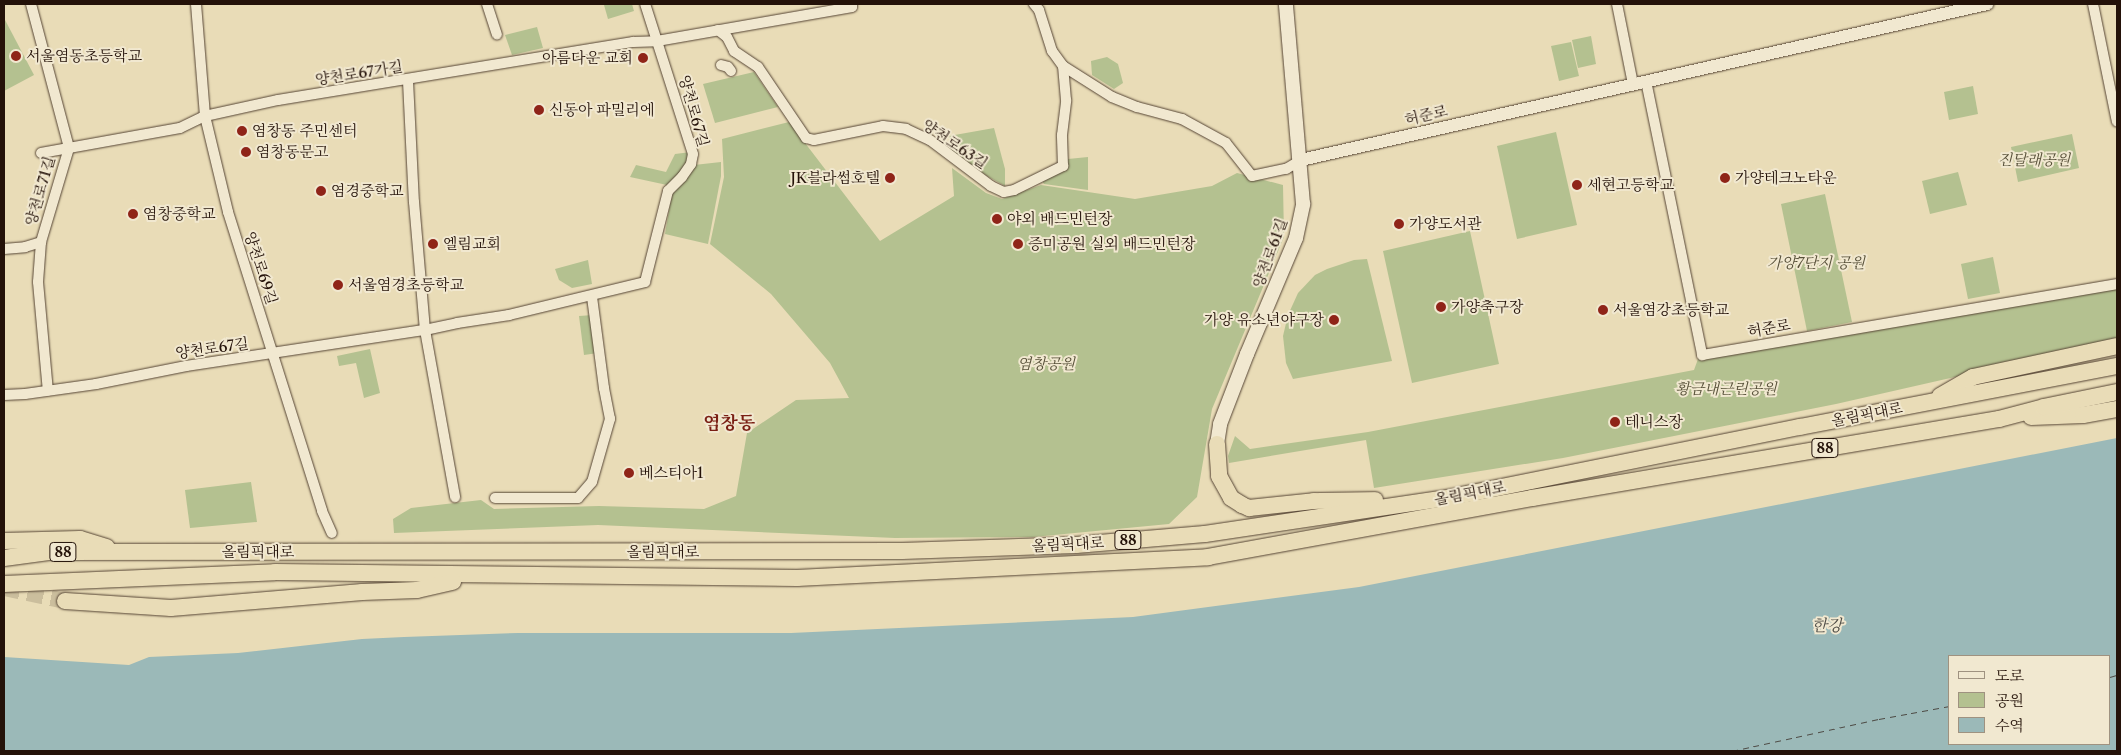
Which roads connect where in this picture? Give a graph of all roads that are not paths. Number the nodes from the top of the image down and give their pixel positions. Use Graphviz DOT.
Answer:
graph roads {
  1 [pos="31,4"];
  2 [pos="196,4"];
  3 [pos="487,4"];
  4 [pos="645,4"];
  5 [pos="852,4"];
  6 [pos="1034,4"];
  7 [pos="1044,4"];
  8 [pos="1286,4"];
  9 [pos="1617,4"];
  10 [pos="1987,4"];
  11 [pos="2093,4"];
  12 [pos="1041,17"];
  13 [pos="718,30"];
  14 [pos="497,34"];
  15 [pos="657,41"];
  16 [pos="721,65"];
  17 [pos="1063,66"];
  18 [pos="731,71"];
  19 [pos="408,81"];
  20 [pos="1640,83"];
  21 [pos="205,116"];
  22 [pos="2117,122"];
  23 [pos="68,148"];
  24 [pos="41,153"];
  25 [pos="1301,160"];
  26 [pos="41,242"];
  27 [pos="4,249"];
  28 [pos="2117,284"];
  29 [pos="592,297"];
  30 [pos="425,330"];
  31 [pos="2117,346"];
  32 [pos="273,354"];
  33 [pos="2117,366"];
  34 [pos="48,391"];
  35 [pos="2117,392"];
  36 [pos="4,395"];
  37 [pos="1929,402"];
  38 [pos="2117,409"];
  39 [pos="2117,413"];
  40 [pos="2083,415"];
  41 [pos="1999,419"];
  42 [pos="1217,444"];
  43 [pos="456,497"];
  44 [pos="1452,497"];
  45 [pos="495,498"];
  46 [pos="332,533"];
  47 [pos="4,541"];
  48 [pos="123,552"];
  49 [pos="4,558"];
  50 [pos="477,576"];
  51 [pos="4,584"];
  52 [pos="65,601"];
  1 -- 23 [label="street, 양천로71길"];
  2 -- 21 [label="street, 양천로69길"];
  3 -- 14 [label="street"];
  4 -- 15 [label="street, 양천로67길"];
  5 -- 13 [label="street, 양천로67가길"];
  6 -- 12 [label="street, 양천로63길"];
  7 -- 12 [label="street"];
  8 -- 25 [label="main road, 양천로61길"];
  9 -- 20 [label="street"];
  10 -- 20 [label="street, 허준로"];
  11 -- 22 [label="street"];
  12 -- 17 [label="street, 양천로63길"];
  13 -- 15 [label="street, 양천로67가길"];
  13 -- 17 [label="street, 양천로63길"];
  15 -- 19 [label="street, 양천로67가길"];
  15 -- 29 [label="street, 양천로67길"];
  16 -- 18 [label="street"];
  17 -- 25 [label="street, 양천로63길"];
  19 -- 21 [label="street, 양천로67가길"];
  19 -- 30 [label="street"];
  20 -- 25 [label="street, 허준로"];
  20 -- 28 [label="street, 허준로"];
  21 -- 23 [label="street, 양천로67가길"];
  21 -- 32 [label="street, 양천로69길"];
  23 -- 24 [label="street, 양천로67가길"];
  23 -- 26 [label="street, 양천로71길"];
  25 -- 42 [label="main road, 양천로61길"];
  26 -- 27 [label="street"];
  26 -- 34 [label="street, 양천로71길"];
  29 -- 30 [label="street, 양천로67길"];
  29 -- 45 [label="street"];
  30 -- 32 [label="street, 양천로67길"];
  30 -- 43 [label="street"];
  31 -- 37 [label="highway"];
  32 -- 34 [label="street, 양천로67길"];
  32 -- 46 [label="street, 양천로69길"];
  33 -- 37 [label="highway, 올림픽대로 / 88"];
  34 -- 36 [label="street, 양천로67길"];
  35 -- 41 [label="highway, 올림픽대로 / 88"];
  37 -- 44 [label="highway, 올림픽대로 / 88"];
  38 -- 40 [label="highway"];
  39 -- 40 [label="highway"];
  40 -- 41 [label="highway"];
  41 -- 50 [label="highway, 올림픽대로 / 88"];
  42 -- 44 [label="highway"];
  44 -- 48 [label="highway, 올림픽대로 / 88"];
  47 -- 48 [label="highway"];
  48 -- 49 [label="highway, 올림픽대로 / 88"];
  50 -- 51 [label="highway, 올림픽대로 / 88"];
  50 -- 52 [label="highway"];
}
